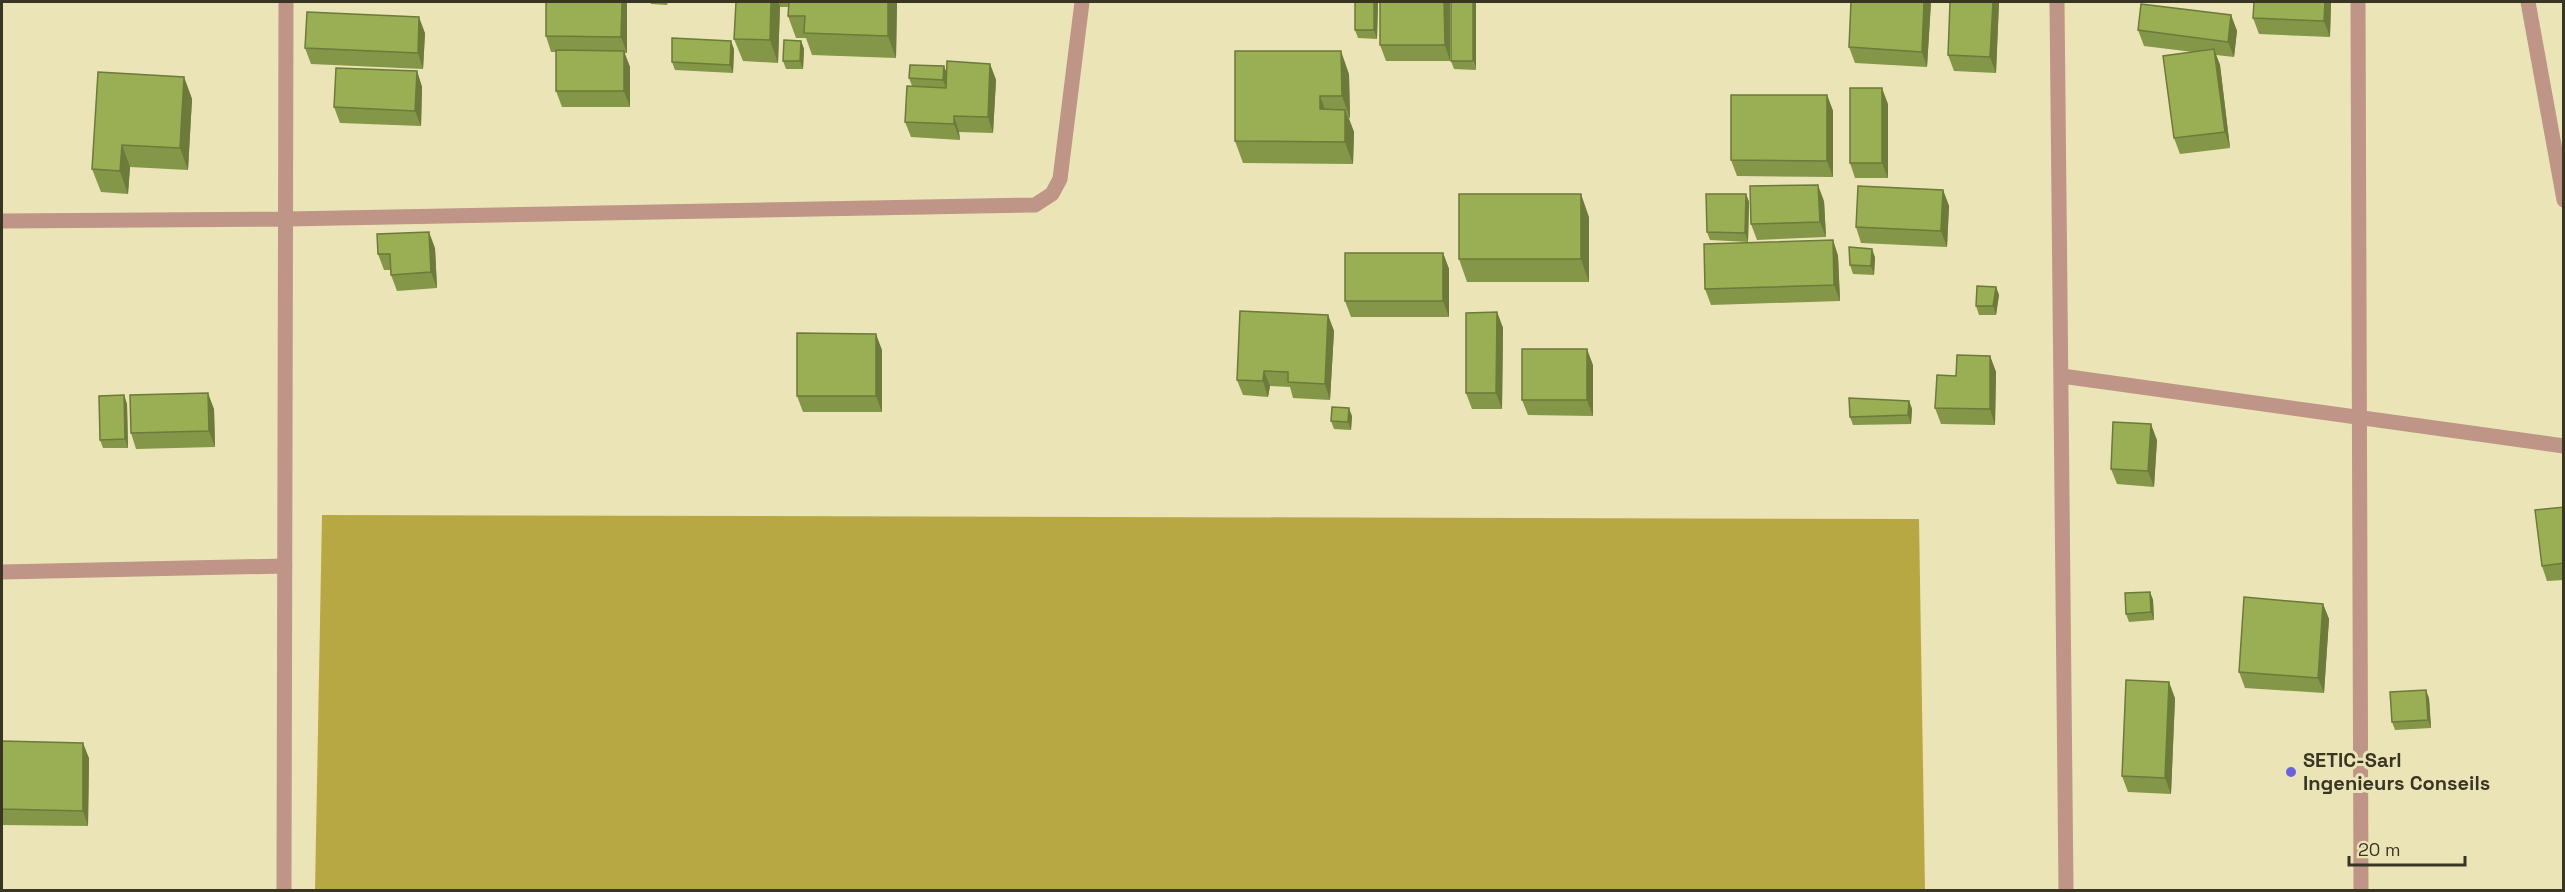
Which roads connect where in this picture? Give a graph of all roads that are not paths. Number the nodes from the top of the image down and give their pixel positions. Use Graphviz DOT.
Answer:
graph roads {
  1 [pos="286,2"];
  2 [pos="1082,2"];
  3 [pos="2058,2"];
  4 [pos="2358,2"];
  5 [pos="2528,2"];
  6 [pos="2564,200"];
  7 [pos="287,219"];
  8 [pos="2,221"];
  9 [pos="2062,376"];
  10 [pos="2359,418"];
  11 [pos="2564,446"];
  12 [pos="285,566"];
  13 [pos="2,572"];
  14 [pos="284,891"];
  15 [pos="2066,891"];
  16 [pos="2361,891"];
  1 -- 7 [label="street"];
  2 -- 7 [label="street"];
  3 -- 9 [label="street"];
  4 -- 10 [label="street"];
  5 -- 6 [label="street"];
  7 -- 8 [label="street"];
  7 -- 12 [label="street"];
  9 -- 10 [label="street"];
  9 -- 15 [label="street"];
  10 -- 11 [label="street"];
  10 -- 16 [label="street"];
  12 -- 13 [label="street"];
  12 -- 14 [label="street"];
}
